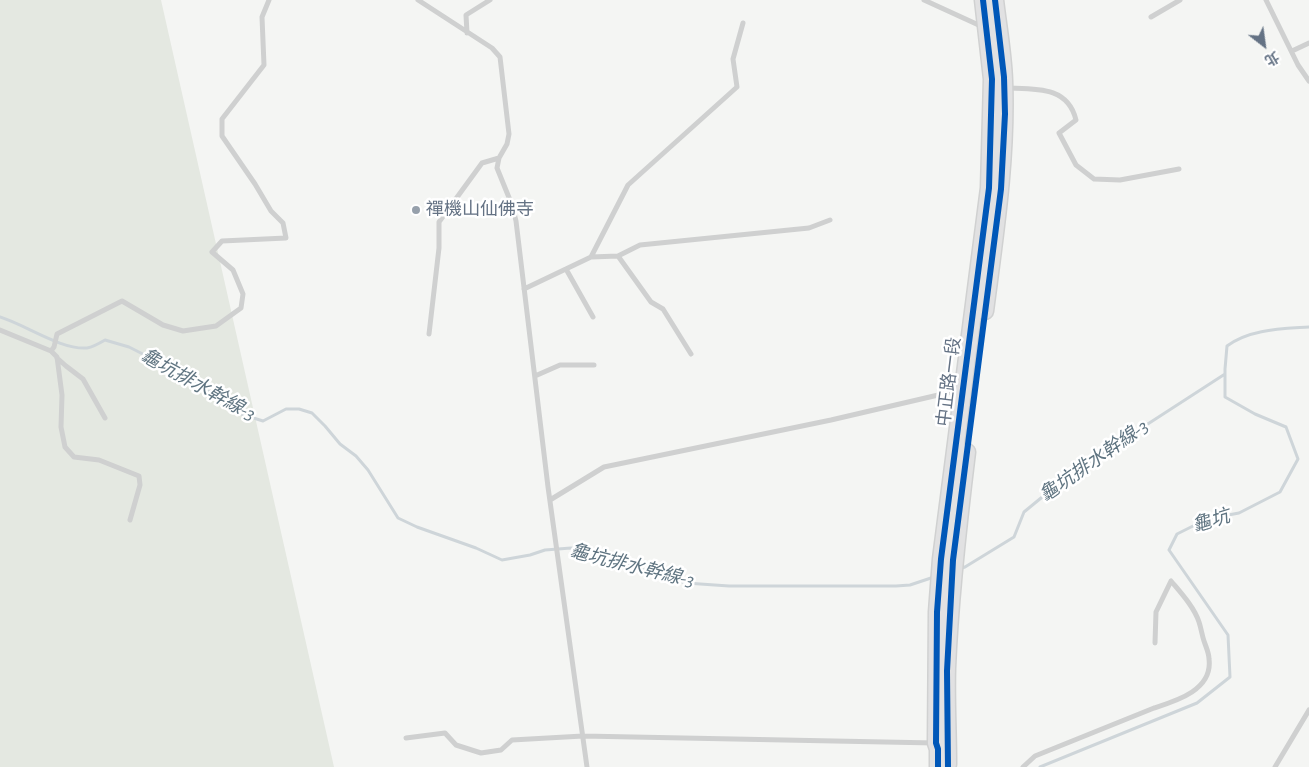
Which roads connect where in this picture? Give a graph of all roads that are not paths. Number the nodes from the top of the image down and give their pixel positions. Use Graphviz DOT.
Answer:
graph roads {
  1 [pos="269,0"];
  2 [pos="418,0"];
  3 [pos="490,0"];
  4 [pos="924,0"];
  5 [pos="983,0"];
  6 [pos="995,0"];
  7 [pos="1180,0"];
  8 [pos="1266,0"];
  9 [pos="1151,17"];
  10 [pos="743,24"];
  11 [pos="986,28"];
  12 [pos="467,32"];
  13 [pos="1309,43"];
  14 [pos="1292,52"];
  15 [pos="1309,81"];
  16 [pos="1004,88"];
  17 [pos="499,158"];
  18 [pos="1179,169"];
  19 [pos="830,220"];
  20 [pos="618,256"];
  21 [pos="591,257"];
  22 [pos="566,269"];
  23 [pos="524,289"];
  24 [pos="593,317"];
  25 [pos="0,330"];
  26 [pos="429,334"];
  27 [pos="53,349"];
  28 [pos="691,354"];
  29 [pos="57,357"];
  30 [pos="594,365"];
  31 [pos="534,376"];
  32 [pos="969,389"];
  33 [pos="105,418"];
  34 [pos="550,500"];
  35 [pos="130,520"];
  36 [pos="1155,643"];
  37 [pos="1309,710"];
  38 [pos="583,736"];
  39 [pos="406,738"];
  40 [pos="942,743"];
  41 [pos="587,767"];
  42 [pos="938,767"];
  43 [pos="948,767"];
  44 [pos="1023,767"];
  45 [pos="1275,767"];
  1 -- 27 [label="lane"];
  2 -- 12 [label="lane"];
  3 -- 12 [label="lane"];
  4 -- 11 [label="lane"];
  5 -- 11 [label="main road, 中正路一段"];
  6 -- 16 [label="main road, 中正路一段"];
  7 -- 9 [label="lane"];
  8 -- 14 [label="lane"];
  10 -- 21 [label="lane"];
  11 -- 32 [label="main road, 中正路一段"];
  12 -- 17 [label="lane"];
  13 -- 14 [label="lane"];
  14 -- 15 [label="lane"];
  16 -- 18 [label="lane"];
  16 -- 32 [label="main road, 中正路一段"];
  17 -- 23 [label="lane"];
  17 -- 26 [label="lane"];
  19 -- 20 [label="lane"];
  20 -- 21 [label="lane"];
  20 -- 28 [label="lane"];
  21 -- 22 [label="lane"];
  22 -- 23 [label="lane"];
  22 -- 24 [label="lane"];
  23 -- 31 [label="lane"];
  25 -- 27 [label="lane"];
  27 -- 29 [label="lane"];
  29 -- 33 [label="lane"];
  29 -- 35 [label="lane"];
  30 -- 31 [label="lane"];
  31 -- 34 [label="lane"];
  32 -- 34 [label="lane"];
  32 -- 40 [label="main road, 中正路一段"];
  34 -- 38 [label="lane"];
  36 -- 44 [label="lane"];
  37 -- 45 [label="lane"];
  38 -- 39 [label="lane"];
  38 -- 40 [label="lane"];
  38 -- 41 [label="lane"];
  40 -- 42 [label="main road, 中正路一段"];
  40 -- 43 [label="main road, 中正路一段"];
}
